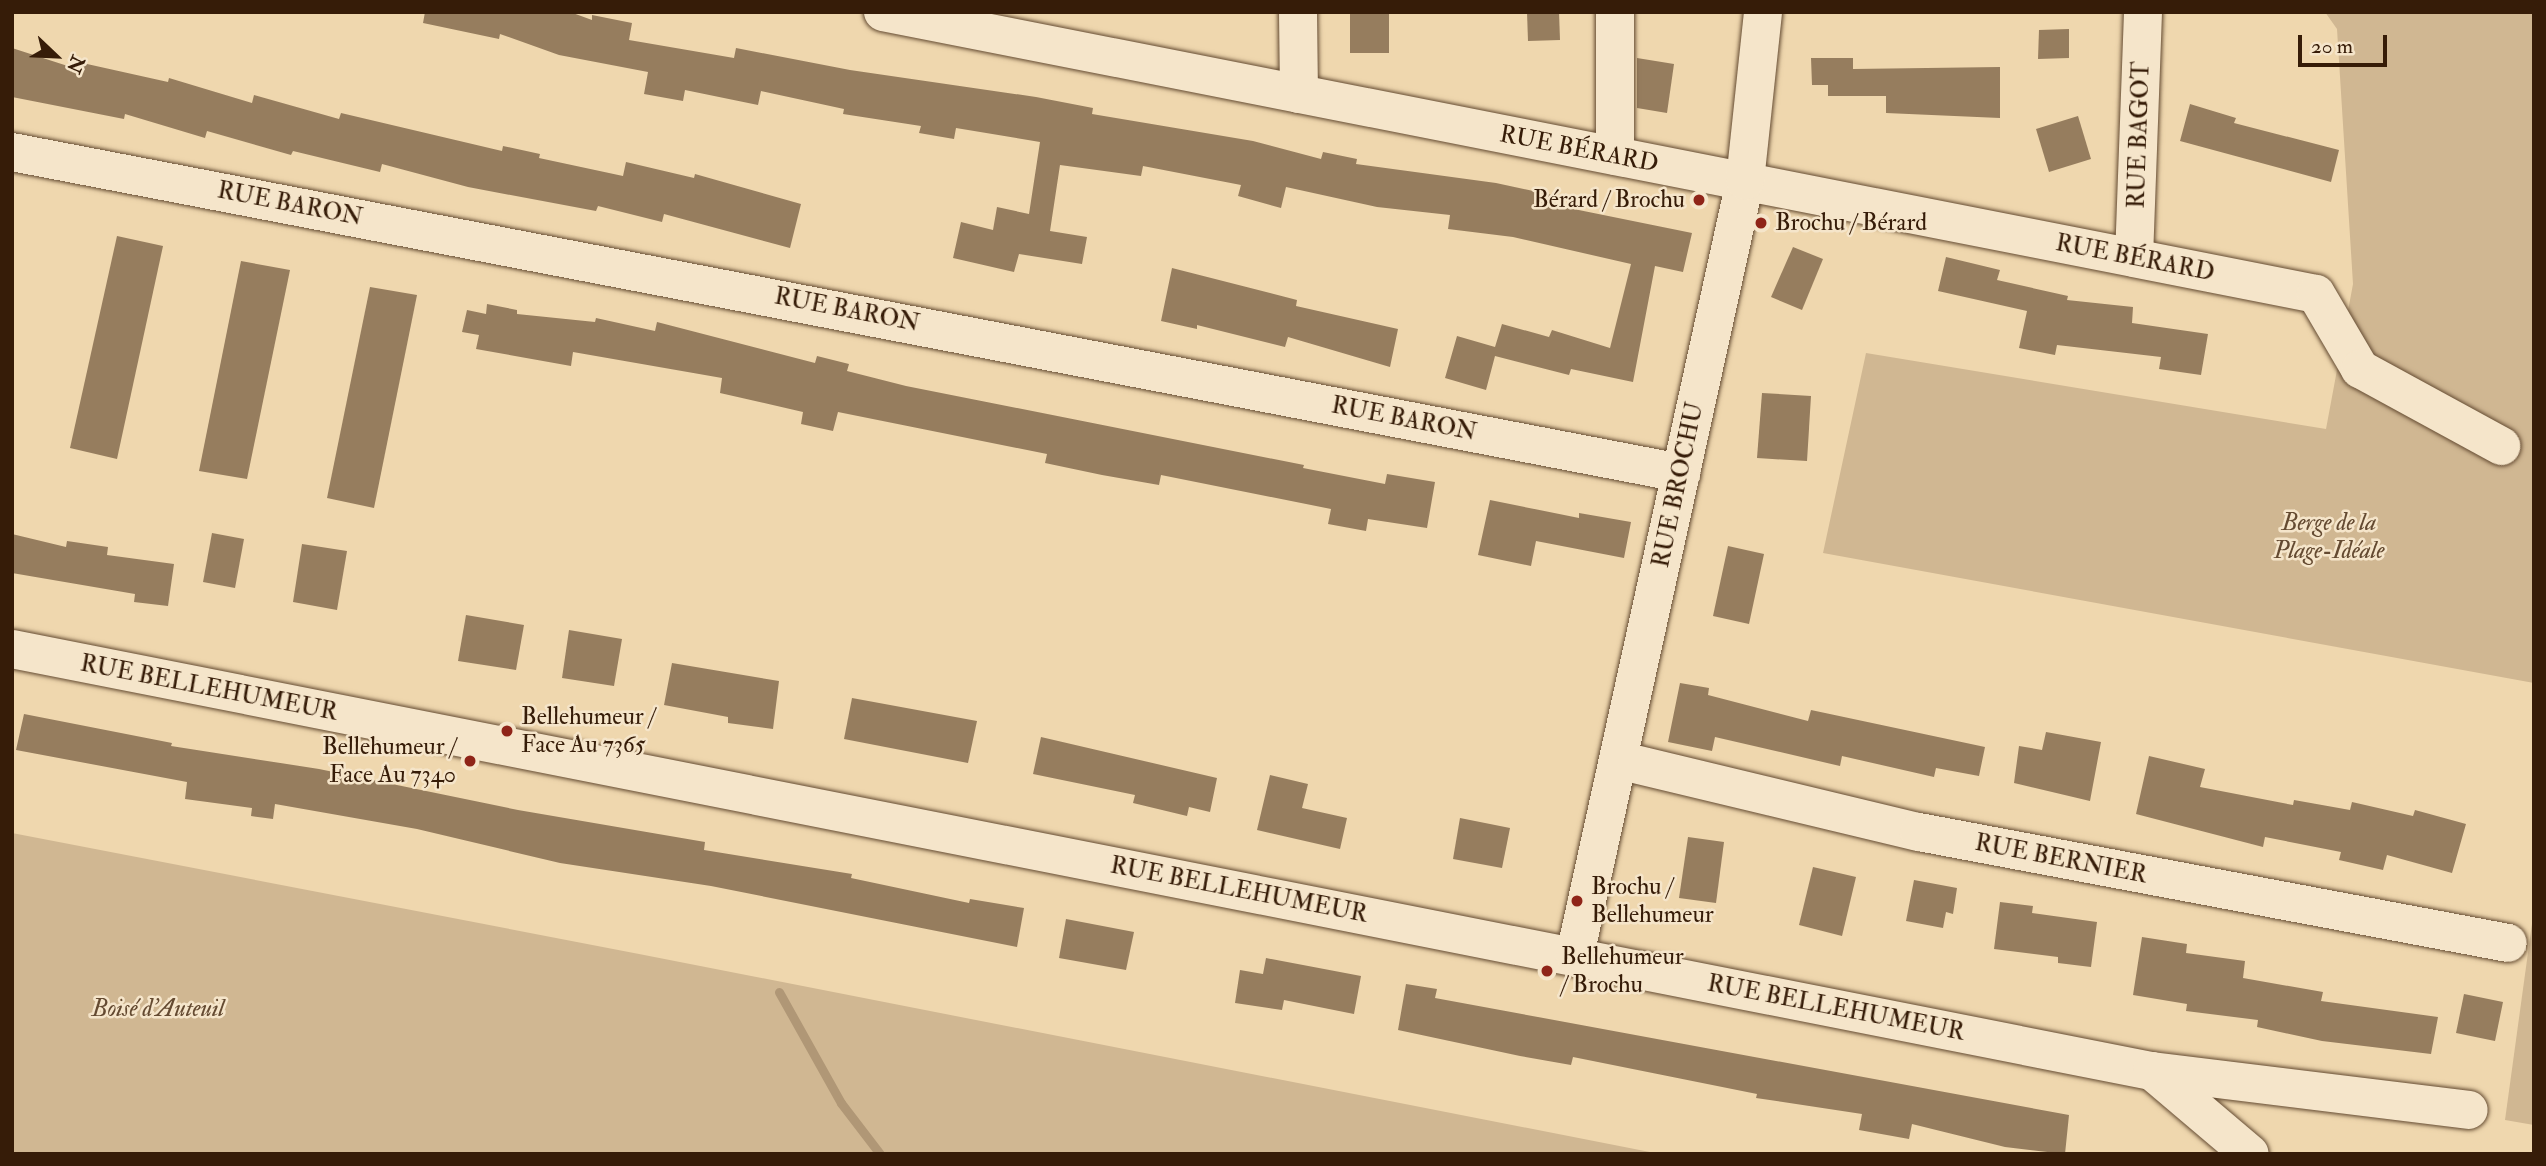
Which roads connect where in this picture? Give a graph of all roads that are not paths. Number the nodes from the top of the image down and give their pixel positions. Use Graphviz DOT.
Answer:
graph roads {
  1 [pos="883,12"];
  2 [pos="1298,12"];
  3 [pos="1615,12"];
  4 [pos="1763,12"];
  5 [pos="2143,12"];
  6 [pos="1299,94"];
  7 [pos="12,152"];
  8 [pos="1615,156"];
  9 [pos="1745,181"];
  10 [pos="2134,258"];
  11 [pos="2501,446"];
  12 [pos="1681,473"];
  13 [pos="12,649"];
  14 [pos="1618,760"];
  15 [pos="2508,943"];
  16 [pos="1575,955"];
  17 [pos="2152,1071"];
  18 [pos="2469,1110"];
  19 [pos="2250,1154"];
  1 -- 6 [label="street, RUE BÉRARD"];
  2 -- 6 [label="street"];
  3 -- 8 [label="street"];
  4 -- 9 [label="street, RUE BROCHU"];
  5 -- 10 [label="street, RUE BAGOT"];
  6 -- 8 [label="street, RUE BÉRARD"];
  7 -- 12 [label="street, RUE BARON"];
  8 -- 9 [label="street, RUE BÉRARD"];
  9 -- 10 [label="street, RUE BÉRARD"];
  9 -- 12 [label="street, RUE BROCHU"];
  10 -- 11 [label="street, RUE BÉRARD"];
  12 -- 14 [label="street, RUE BROCHU"];
  13 -- 16 [label="street, RUE BELLEHUMEUR"];
  14 -- 15 [label="street, RUE BERNIER"];
  14 -- 16 [label="street, RUE BROCHU"];
  16 -- 17 [label="street, RUE BELLEHUMEUR"];
  17 -- 18 [label="street, RUE BELLEHUMEUR"];
  17 -- 19 [label="street"];
}
